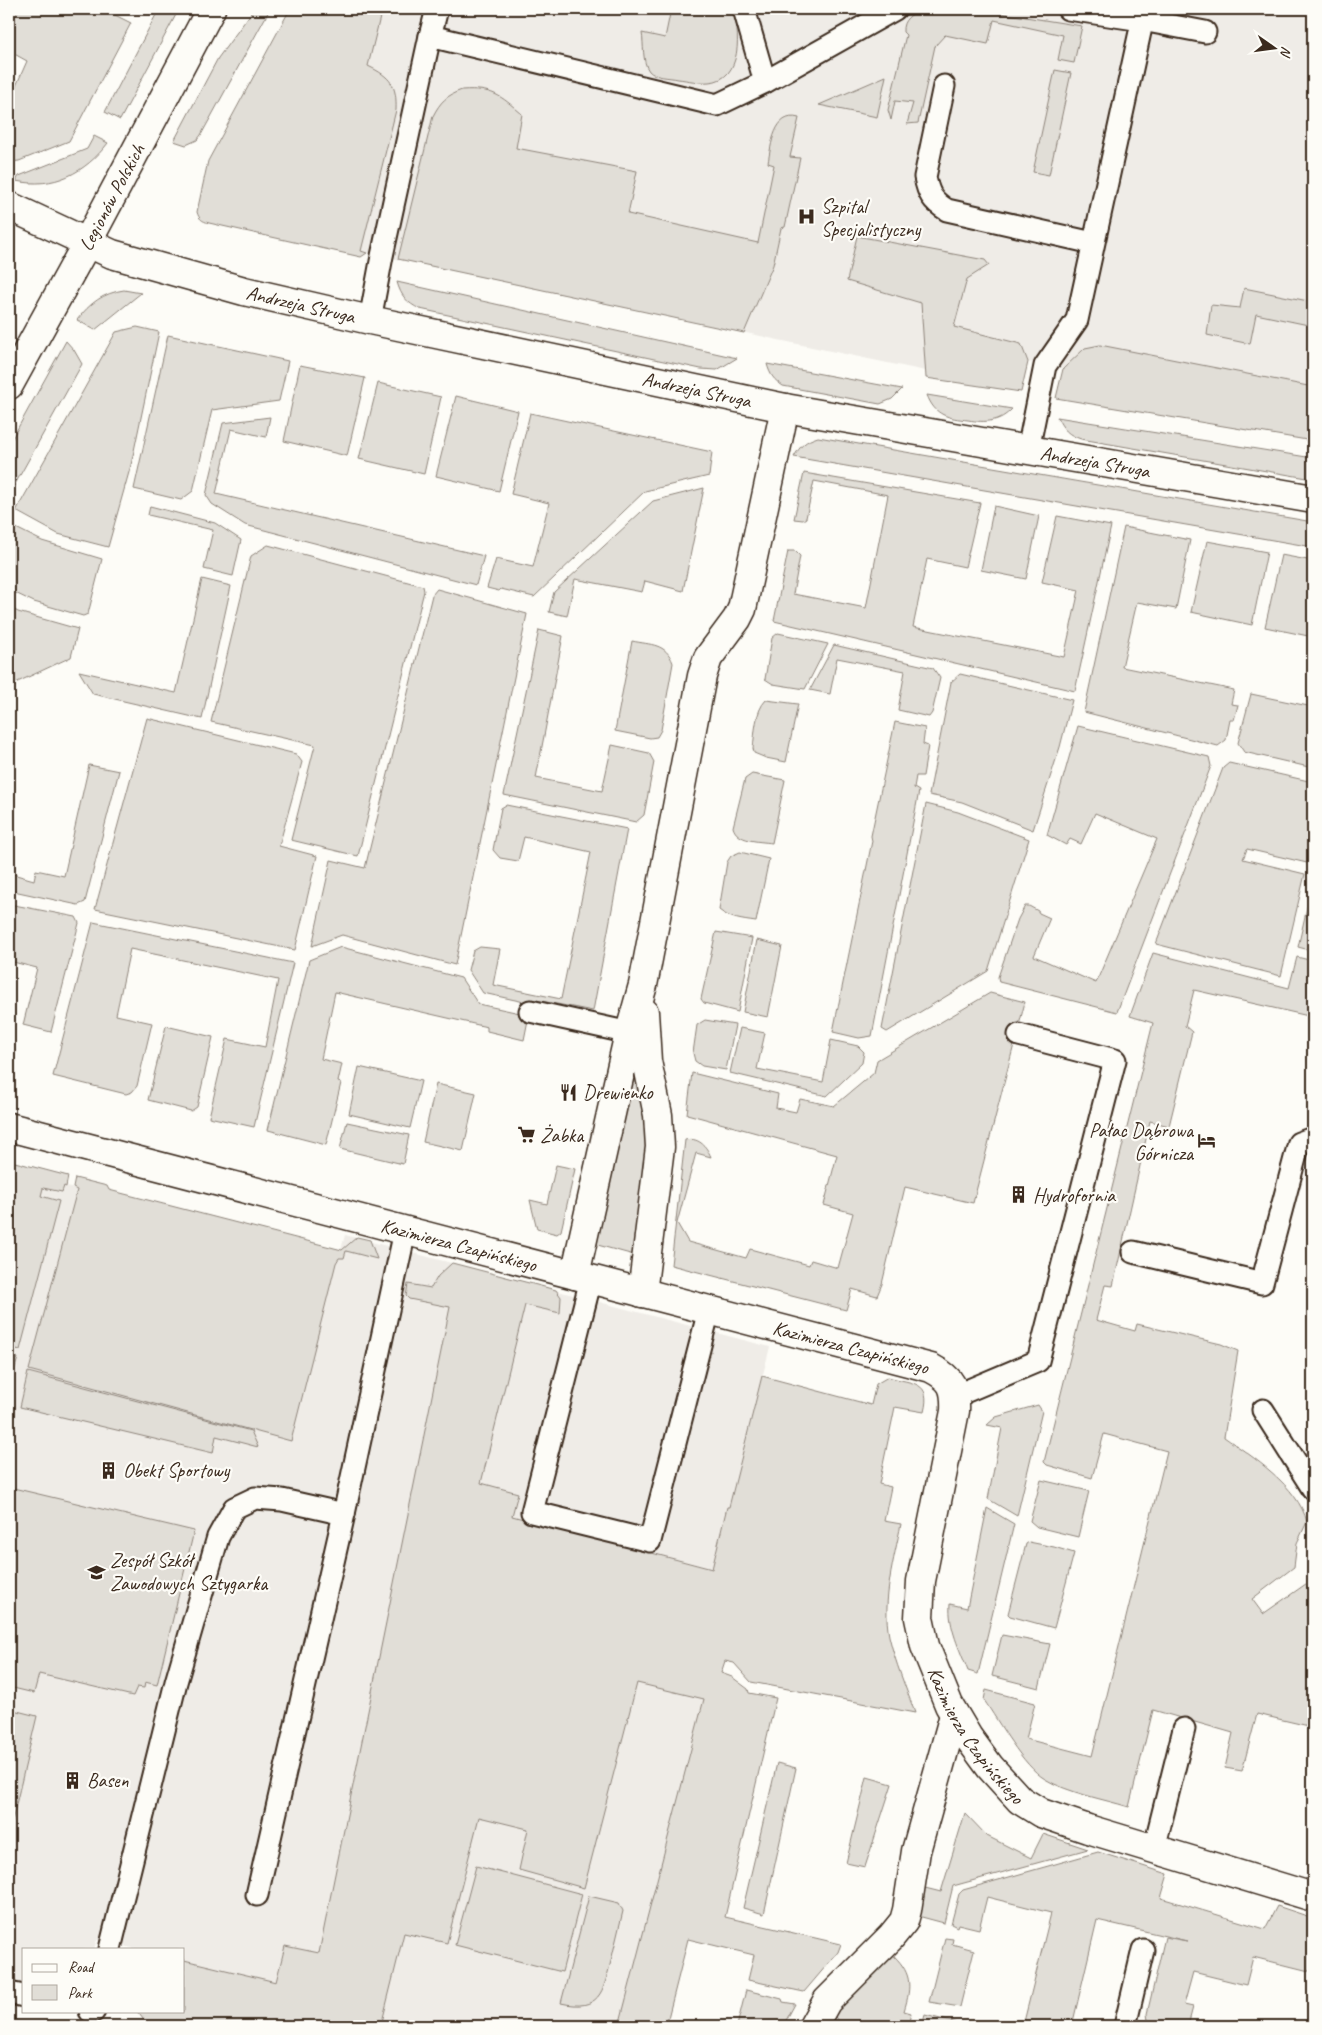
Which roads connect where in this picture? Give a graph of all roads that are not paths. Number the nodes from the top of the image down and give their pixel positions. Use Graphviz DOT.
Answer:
graph roads {
  1 [pos="211,9"];
  2 [pos="437,9"];
  3 [pos="744,9"];
  4 [pos="895,9"];
  5 [pos="1068,9"];
  6 [pos="1143,14"];
  7 [pos="1205,32"];
  8 [pos="430,36"];
  9 [pos="765,82"];
  10 [pos="944,86"];
  11 [pos="9,206"];
  12 [pos="87,243"];
  13 [pos="1093,243"];
  14 [pos="370,320"];
  15 [pos="9,385"];
  16 [pos="785,408"];
  17 [pos="1028,450"];
  18 [pos="1313,499"];
  19 [pos="643,985"];
  20 [pos="530,1011"];
  21 [pos="630,1033"];
  22 [pos="1019,1036"];
  23 [pos="9,1127"];
  24 [pos="1313,1138"];
  25 [pos="405,1231"];
  26 [pos="1133,1252"];
  27 [pos="583,1277"];
  28 [pos="642,1293"];
  29 [pos="709,1310"];
  30 [pos="956,1396"];
  31 [pos="1263,1410"];
  32 [pos="1313,1489"];
  33 [pos="344,1514"];
  34 [pos="954,1715"];
  35 [pos="1184,1729"];
  36 [pos="1154,1849"];
  37 [pos="257,1895"];
  38 [pos="1313,1897"];
  39 [pos="110,1948"];
  40 [pos="1143,1950"];
  41 [pos="9,1993"];
  42 [pos="22,1996"];
  43 [pos="813,2026"];
  44 [pos="1125,2026"];
  1 -- 12 [label="street, Legionów Polskich"];
  2 -- 8 [label="lane"];
  3 -- 9 [label="lane"];
  4 -- 9 [label="lane"];
  5 -- 6 [label="lane"];
  6 -- 7 [label="lane"];
  6 -- 13 [label="lane"];
  8 -- 9 [label="lane"];
  8 -- 14 [label="lane"];
  10 -- 13 [label="lane"];
  11 -- 12 [label="street, Andrzeja Struga"];
  12 -- 14 [label="street, Andrzeja Struga"];
  12 -- 15 [label="street, Legionów Polskich"];
  13 -- 17 [label="lane"];
  14 -- 16 [label="street, Andrzeja Struga"];
  16 -- 17 [label="street, Andrzeja Struga"];
  16 -- 19 [label="street"];
  17 -- 18 [label="street, Andrzeja Struga"];
  19 -- 21 [label="street"];
  19 -- 28 [label="street"];
  20 -- 21 [label="lane"];
  21 -- 27 [label="street"];
  22 -- 30 [label="lane"];
  23 -- 25 [label="street, Kazimierza Czapińskiego"];
  24 -- 26 [label="lane"];
  25 -- 27 [label="street, Kazimierza Czapińskiego"];
  25 -- 33 [label="lane"];
  27 -- 28 [label="street, Kazimierza Czapińskiego"];
  27 -- 29 [label="lane"];
  28 -- 29 [label="street, Kazimierza Czapińskiego"];
  29 -- 30 [label="street, Kazimierza Czapińskiego"];
  30 -- 34 [label="street, Kazimierza Czapińskiego"];
  31 -- 32 [label="lane"];
  33 -- 37 [label="lane"];
  33 -- 39 [label="lane"];
  34 -- 36 [label="street, Kazimierza Czapińskiego"];
  34 -- 43 [label="street"];
  35 -- 36 [label="lane"];
  36 -- 38 [label="street, Kazimierza Czapińskiego"];
  40 -- 44 [label="lane"];
  41 -- 42 [label="lane"];
}
